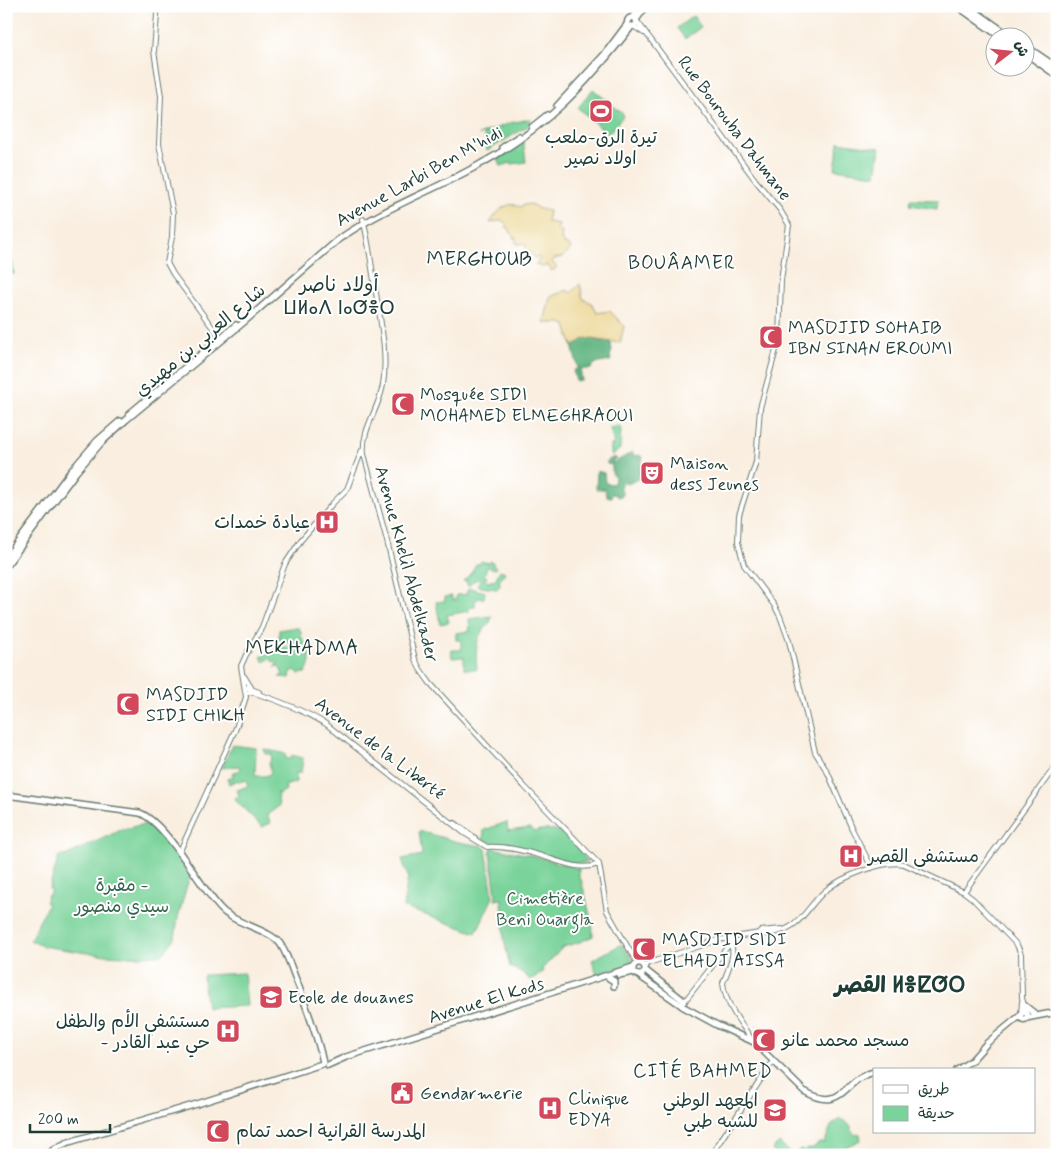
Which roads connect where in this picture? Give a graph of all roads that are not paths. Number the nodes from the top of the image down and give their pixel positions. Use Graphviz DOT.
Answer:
graph roads {
  1 [pos="156,6"];
  2 [pos="642,6"];
  3 [pos="646,6"];
  4 [pos="958,6"];
  5 [pos="967,6"];
  6 [pos="633,22"];
  7 [pos="989,28"];
  8 [pos="998,28"];
  9 [pos="1036,54"];
  10 [pos="1036,60"];
  11 [pos="1057,68"];
  12 [pos="1057,75"];
  13 [pos="364,221"];
  14 [pos="221,339"];
  15 [pos="105,436"];
  16 [pos="363,448"];
  17 [pos="6,558"];
  18 [pos="6,566"];
  19 [pos="243,674"];
  20 [pos="245,687"];
  21 [pos="252,689"];
  22 [pos="246,694"];
  23 [pos="1057,764"];
  24 [pos="6,795"];
  25 [pos="490,846"];
  26 [pos="179,853"];
  27 [pos="599,864"];
  28 [pos="872,868"];
  29 [pos="964,892"];
  30 [pos="734,937"];
  31 [pos="727,938"];
  32 [pos="720,940"];
  33 [pos="731,942"];
  34 [pos="726,948"];
  35 [pos="639,969"];
  36 [pos="609,978"];
  37 [pos="632,978"];
  38 [pos="646,981"];
  39 [pos="590,982"];
  40 [pos="614,986"];
  41 [pos="1023,1002"];
  42 [pos="683,1003"];
  43 [pos="1057,1012"];
  44 [pos="1037,1014"];
  45 [pos="1024,1015"];
  46 [pos="754,1042"];
  47 [pos="773,1061"];
  48 [pos="325,1064"];
  49 [pos="960,1068"];
  50 [pos="873,1072"];
  51 [pos="163,1114"];
  52 [pos="49,1155"];
  53 [pos="712,1155"];
  1 -- 14 [label="street"];
  2 -- 6 [label="main road"];
  3 -- 6 [label="main road, شارع العربي بن مهيدي"];
  4 -- 7 [label="highway"];
  5 -- 8 [label="highway"];
  6 -- 13 [label="main road, شارع العربي بن مهيدي"];
  6 -- 28 [label="street, Rue Bourouba Dahmane"];
  9 -- 11 [label="highway"];
  10 -- 12 [label="highway"];
  13 -- 14 [label="main road, شارع العربي بن مهيدي"];
  13 -- 16 [label="street, Avenue Khelil Abdelkader"];
  14 -- 15 [label="main road, شارع العربي بن مهيدي"];
  15 -- 17 [label="main road"];
  15 -- 18 [label="main road, شارع العربي بن مهيدي"];
  16 -- 19 [label="street"];
  16 -- 27 [label="street, Avenue Khelil Abdelkader"];
  19 -- 20 [label="street"];
  19 -- 21 [label="street"];
  20 -- 21 [label="street, Avenue de la Liberté"];
  20 -- 22 [label="street"];
  21 -- 25 [label="street, Avenue de la Liberté"];
  22 -- 25 [label="street, Avenue de la Liberté"];
  22 -- 26 [label="street"];
  23 -- 29 [label="street"];
  24 -- 26 [label="main road"];
  25 -- 27 [label="street, Avenue de la Liberté"];
  26 -- 48 [label="main road"];
  27 -- 35 [label="street"];
  28 -- 29 [label="street"];
  28 -- 30 [label="street"];
  29 -- 41 [label="street"];
  30 -- 31 [label="street"];
  30 -- 33 [label="street"];
  31 -- 32 [label="street"];
  31 -- 33 [label="street"];
  32 -- 34 [label="street"];
  32 -- 35 [label="street"];
  33 -- 34 [label="street"];
  33 -- 46 [label="street"];
  34 -- 42 [label="street"];
  35 -- 36 [label="main road"];
  35 -- 38 [label="main road"];
  35 -- 39 [label="main road, Avenue El Kods"];
  35 -- 42 [label="main road"];
  36 -- 39 [label="main road"];
  36 -- 40 [label="main road"];
  37 -- 38 [label="main road"];
  38 -- 42 [label="main road"];
  39 -- 48 [label="main road, Avenue El Kods"];
  41 -- 44 [label="main road"];
  41 -- 45 [label="street"];
  42 -- 46 [label="main road"];
  43 -- 44 [label="main road"];
  44 -- 45 [label="main road"];
  45 -- 49 [label="main road"];
  46 -- 47 [label="main road"];
  47 -- 50 [label="main road"];
  47 -- 53 [label="street"];
  48 -- 51 [label="main road, Avenue El Kods"];
  51 -- 52 [label="main road"];
  51 -- 52 [label="main road"];
}
